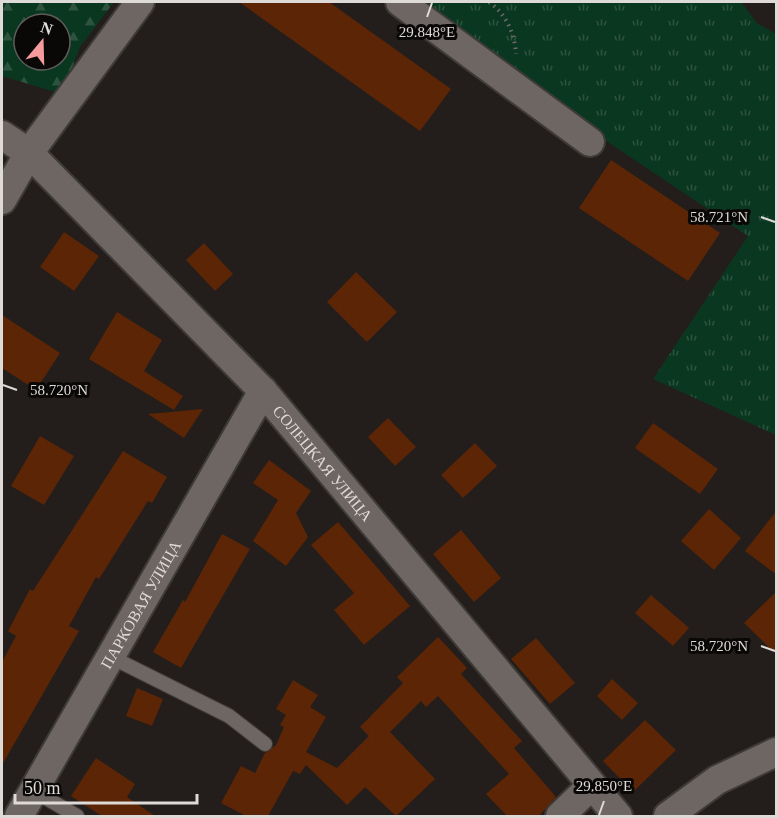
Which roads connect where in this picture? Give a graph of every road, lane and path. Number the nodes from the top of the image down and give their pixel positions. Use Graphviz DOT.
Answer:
graph roads {
  1 [pos="140,2"];
  2 [pos="400,2"];
  3 [pos="489,2"];
  4 [pos="518,88"];
  5 [pos="2,135"];
  6 [pos="590,142"];
  7 [pos="29,153"];
  8 [pos="2,200"];
  9 [pos="263,391"];
  10 [pos="111,657"];
  11 [pos="265,744"];
  12 [pos="777,752"];
  13 [pos="591,786"];
  14 [pos="34,790"];
  15 [pos="19,816"];
  16 [pos="77,816"];
  17 [pos="560,816"];
  18 [pos="618,816"];
  19 [pos="668,816"];
  1 -- 7 [label="street"];
  2 -- 4 [label="street"];
  3 -- 4 [label="path"];
  4 -- 6 [label="street"];
  5 -- 7 [label="street, СОЛЕЦКАЯ УЛИЦА"];
  7 -- 8 [label="street"];
  7 -- 9 [label="street, СОЛЕЦКАЯ УЛИЦА"];
  9 -- 10 [label="street, ПАРКОВАЯ УЛИЦА"];
  9 -- 13 [label="street, СОЛЕЦКАЯ УЛИЦА"];
  10 -- 11 [label="lane"];
  10 -- 14 [label="street, ПАРКОВАЯ УЛИЦА"];
  12 -- 19 [label="street"];
  13 -- 17 [label="street"];
  13 -- 18 [label="street, СОЛЕЦКАЯ УЛИЦА"];
  14 -- 15 [label="street, ПАРКОВАЯ УЛИЦА"];
  14 -- 16 [label="lane"];
}
